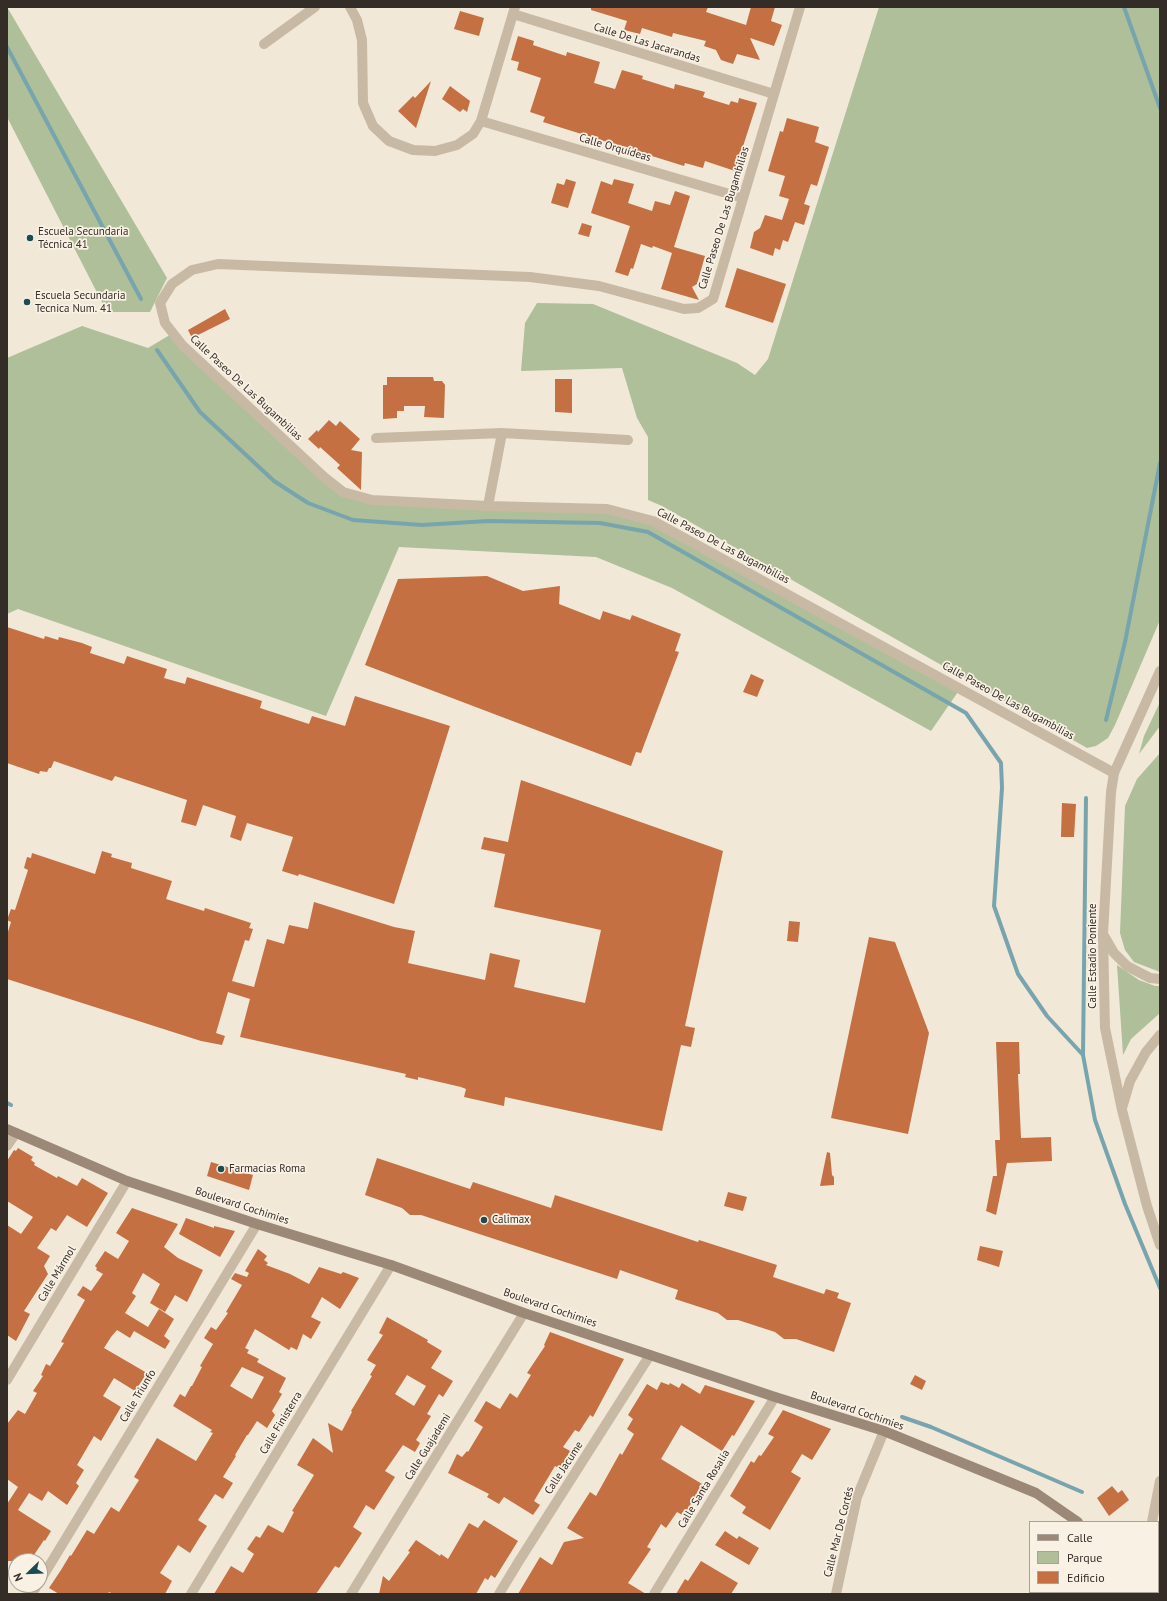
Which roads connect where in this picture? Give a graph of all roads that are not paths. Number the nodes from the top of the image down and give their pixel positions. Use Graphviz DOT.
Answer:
graph roads {
  1 [pos="315,7"];
  2 [pos="350,7"];
  3 [pos="800,7"];
  4 [pos="514,11"];
  5 [pos="264,44"];
  6 [pos="774,94"];
  7 [pos="481,121"];
  8 [pos="743,198"];
  9 [pos="502,433"];
  10 [pos="376,438"];
  11 [pos="628,440"];
  12 [pos="488,506"];
  13 [pos="1160,671"];
  14 [pos="1114,773"];
  15 [pos="1103,934"];
  16 [pos="1160,979"];
  17 [pos="1160,1035"];
  18 [pos="1122,1110"];
  19 [pos="11,1131"];
  20 [pos="7,1146"];
  21 [pos="128,1181"];
  22 [pos="257,1224"];
  23 [pos="1160,1245"];
  24 [pos="391,1265"];
  25 [pos="524,1312"];
  26 [pos="650,1355"];
  27 [pos="7,1380"];
  28 [pos="775,1397"];
  29 [pos="884,1431"];
  30 [pos="1160,1481"];
  31 [pos="1158,1498"];
  32 [pos="1077,1521"];
  33 [pos="1152,1521"];
  34 [pos="48,1567"];
  35 [pos="191,1594"];
  36 [pos="351,1594"];
  37 [pos="499,1594"];
  38 [pos="654,1594"];
  39 [pos="836,1594"];
  1 -- 5 [label="street"];
  2 -- 7 [label="street"];
  3 -- 6 [label="street, Calle Paseo De Las Bugambilias"];
  4 -- 6 [label="street, Calle De Las Jacarandas"];
  4 -- 7 [label="street"];
  6 -- 8 [label="street, Calle Paseo De Las Bugambilias"];
  7 -- 8 [label="street, Calle Orquídeas"];
  8 -- 12 [label="street, Calle Paseo De Las Bugambilias"];
  9 -- 10 [label="street"];
  9 -- 11 [label="street"];
  9 -- 12 [label="street"];
  12 -- 14 [label="street, Calle Paseo De Las Bugambilias"];
  13 -- 14 [label="street, Calle Estadio Poniente"];
  14 -- 15 [label="street, Calle Estadio Poniente"];
  15 -- 16 [label="street"];
  15 -- 18 [label="street, Calle Estadio Poniente"];
  17 -- 18 [label="street"];
  18 -- 23 [label="street, Calle Estadio Poniente"];
  19 -- 20 [label="street"];
  19 -- 21 [label="main road, Boulevard Cochimies"];
  21 -- 22 [label="main road, Boulevard Cochimies"];
  21 -- 27 [label="street, Calle Mármol"];
  22 -- 24 [label="main road, Boulevard Cochimies"];
  22 -- 34 [label="street, Calle Triunfo"];
  24 -- 25 [label="main road, Boulevard Cochimies"];
  24 -- 35 [label="street, Calle Finisterra"];
  25 -- 26 [label="main road, Boulevard Cochimies"];
  25 -- 36 [label="street, Calle Guajademi"];
  26 -- 28 [label="main road, Boulevard Cochimies"];
  26 -- 37 [label="street, Calle Jacume"];
  28 -- 29 [label="main road, Boulevard Cochimies"];
  28 -- 38 [label="street, Calle Santa Rosalía"];
  29 -- 32 [label="main road, Boulevard Cochimies"];
  29 -- 39 [label="street, Calle Mar De Cortés"];
  30 -- 31 [label="street"];
  31 -- 33 [label="street"];
}
